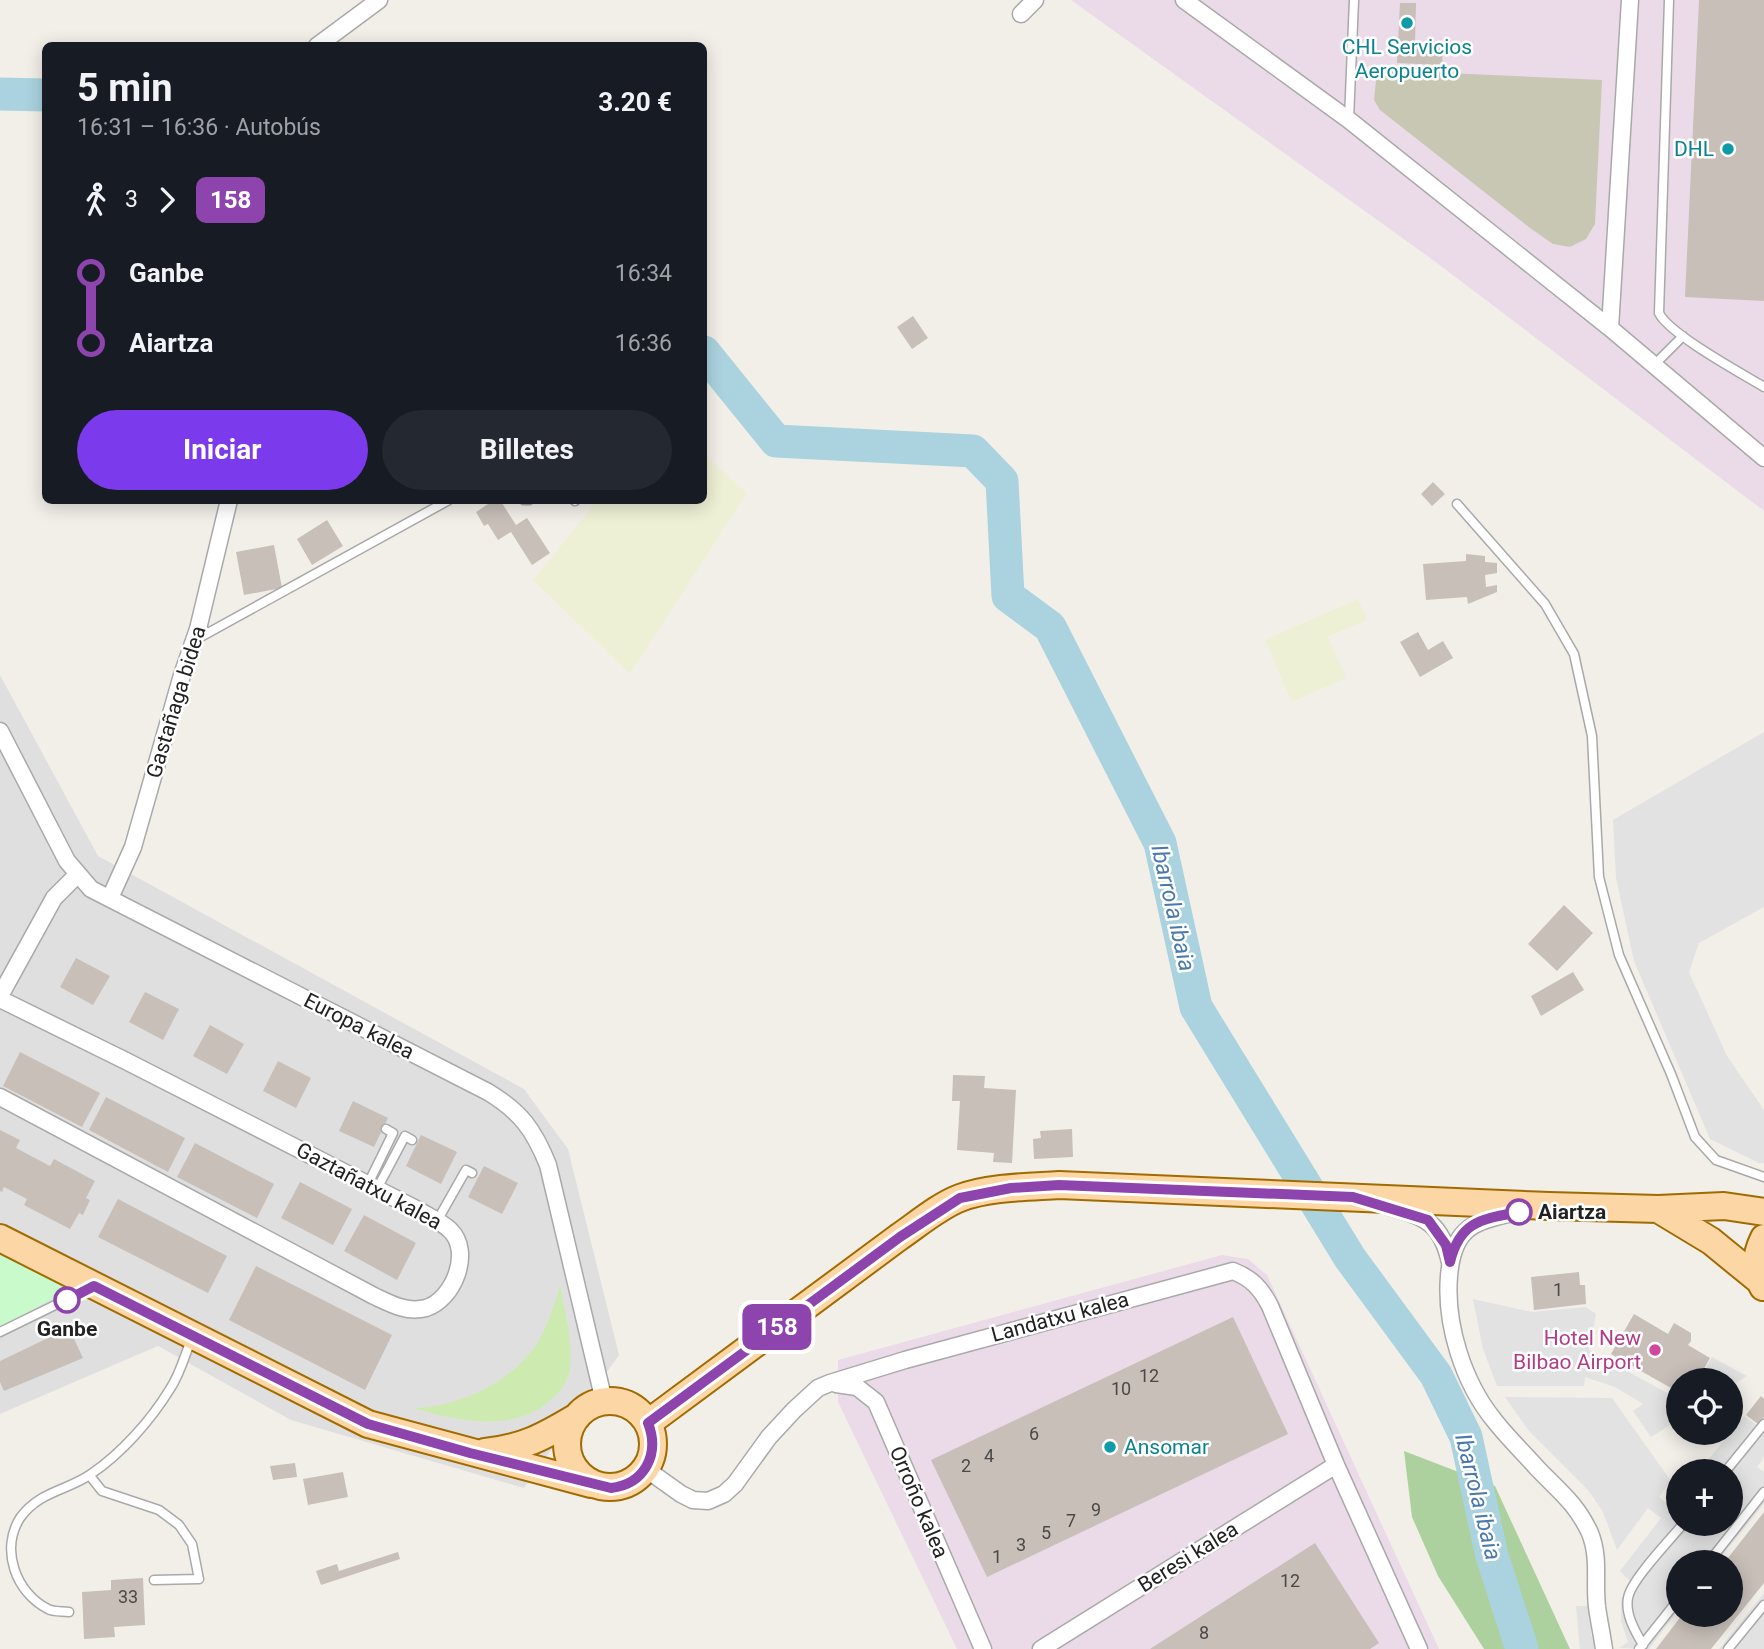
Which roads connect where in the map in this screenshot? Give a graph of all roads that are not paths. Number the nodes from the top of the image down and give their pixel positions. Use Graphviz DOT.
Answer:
graph roads {
  1 [pos="379,0"];
  2 [pos="1035,0"];
  3 [pos="1184,0"];
  4 [pos="1354,0"];
  5 [pos="1629,0"];
  6 [pos="1670,0"];
  7 [pos="1021,14"];
  8 [pos="322,42"];
  9 [pos="1349,120"];
  10 [pos="1610,328"];
  11 [pos="1682,336"];
  12 [pos="1654,365"];
  13 [pos="1764,387"];
  14 [pos="1764,457"];
  15 [pos="228,504"];
  16 [pos="442,504"];
  17 [pos="1457,505"];
  18 [pos="194,641"];
  19 [pos="0,731"];
  20 [pos="78,874"];
  21 [pos="110,898"];
  22 [pos="0,998"];
  23 [pos="0,1097"];
  24 [pos="386,1129"];
  25 [pos="412,1140"];
  26 [pos="472,1173"];
  27 [pos="1764,1177"];
  28 [pos="373,1187"];
  29 [pos="1353,1197"];
  30 [pos="1549,1206"];
  31 [pos="1658,1209"];
  32 [pos="1764,1212"];
  33 [pos="437,1221"];
  34 [pos="0,1238"];
  35 [pos="1764,1238"];
  36 [pos="1450,1262"];
  37 [pos="1762,1285"];
  38 [pos="94,1286"];
  39 [pos="0,1332"];
  40 [pos="193,1337"];
  41 [pos="830,1383"];
  42 [pos="604,1401"];
  43 [pos="575,1418"];
  44 [pos="648,1423"];
  45 [pos="1764,1424"];
  46 [pos="470,1453"];
  47 [pos="1736,1459"];
  48 [pos="1336,1465"];
  49 [pos="646,1469"];
  50 [pos="90,1476"];
  51 [pos="590,1484"];
  52 [pos="1764,1492"];
  53 [pos="1673,1536"];
  54 [pos="1718,1550"];
  55 [pos="154,1580"];
  56 [pos="1764,1605"];
  57 [pos="69,1612"];
  58 [pos="1666,1615"];
  59 [pos="1641,1647"];
  60 [pos="983,1649"];
  61 [pos="1041,1649"];
  62 [pos="1419,1649"];
  63 [pos="1604,1649"];
  64 [pos="1728,1649"];
  1 -- 8 [label="street"];
  2 -- 7 [label="street"];
  3 -- 9 [label="street"];
  4 -- 9 [label="lane"];
  5 -- 10 [label="street"];
  6 -- 11 [label="lane"];
  9 -- 10 [label="street"];
  10 -- 12 [label="street"];
  11 -- 12 [label="lane"];
  11 -- 13 [label="lane"];
  12 -- 14 [label="street"];
  15 -- 18 [label="street, Gastañaga bidea"];
  16 -- 18 [label="lane"];
  17 -- 27 [label="lane"];
  18 -- 21 [label="street, Gastañaga bidea"];
  19 -- 20 [label="street, Europa kalea"];
  20 -- 21 [label="street, Europa kalea"];
  20 -- 22 [label="street"];
  21 -- 42 [label="street, Europa kalea"];
  22 -- 28 [label="street, Gaztañatxu kalea"];
  23 -- 33 [label="street, Gaztañatxu kalea"];
  24 -- 28 [label="lane"];
  25 -- 28 [label="lane"];
  26 -- 33 [label="lane"];
  28 -- 33 [label="street, Gaztañatxu kalea"];
  29 -- 30 [label="main road"];
  29 -- 36 [label="street"];
  29 -- 44 [label="main road"];
  30 -- 31 [label="main road"];
  30 -- 36 [label="street"];
  31 -- 32 [label="main road"];
  31 -- 37 [label="main road"];
  34 -- 38 [label="main road"];
  35 -- 37 [label="main road"];
  36 -- 63 [label="street"];
  38 -- 39 [label="lane"];
  38 -- 40 [label="main road"];
  40 -- 46 [label="main road"];
  40 -- 50 [label="lane"];
  41 -- 48 [label="street, Landatxu kalea"];
  41 -- 49 [label="street, Landatxu kalea"];
  41 -- 60 [label="street, Orroño kalea"];
  42 -- 43 [label="main road"];
  42 -- 44 [label="main road"];
  43 -- 46 [label="main road"];
  43 -- 51 [label="main road"];
  44 -- 49 [label="main road"];
  45 -- 47 [label="lane"];
  46 -- 51 [label="main road"];
  48 -- 61 [label="street, Beresi kalea"];
  48 -- 62 [label="street, Landatxu kalea"];
  49 -- 51 [label="main road"];
  50 -- 55 [label="lane"];
  50 -- 57 [label="lane"];
  52 -- 54 [label="lane"];
  53 -- 59 [label="lane"];
  56 -- 64 [label="lane"];
  58 -- 59 [label="lane"];
}
